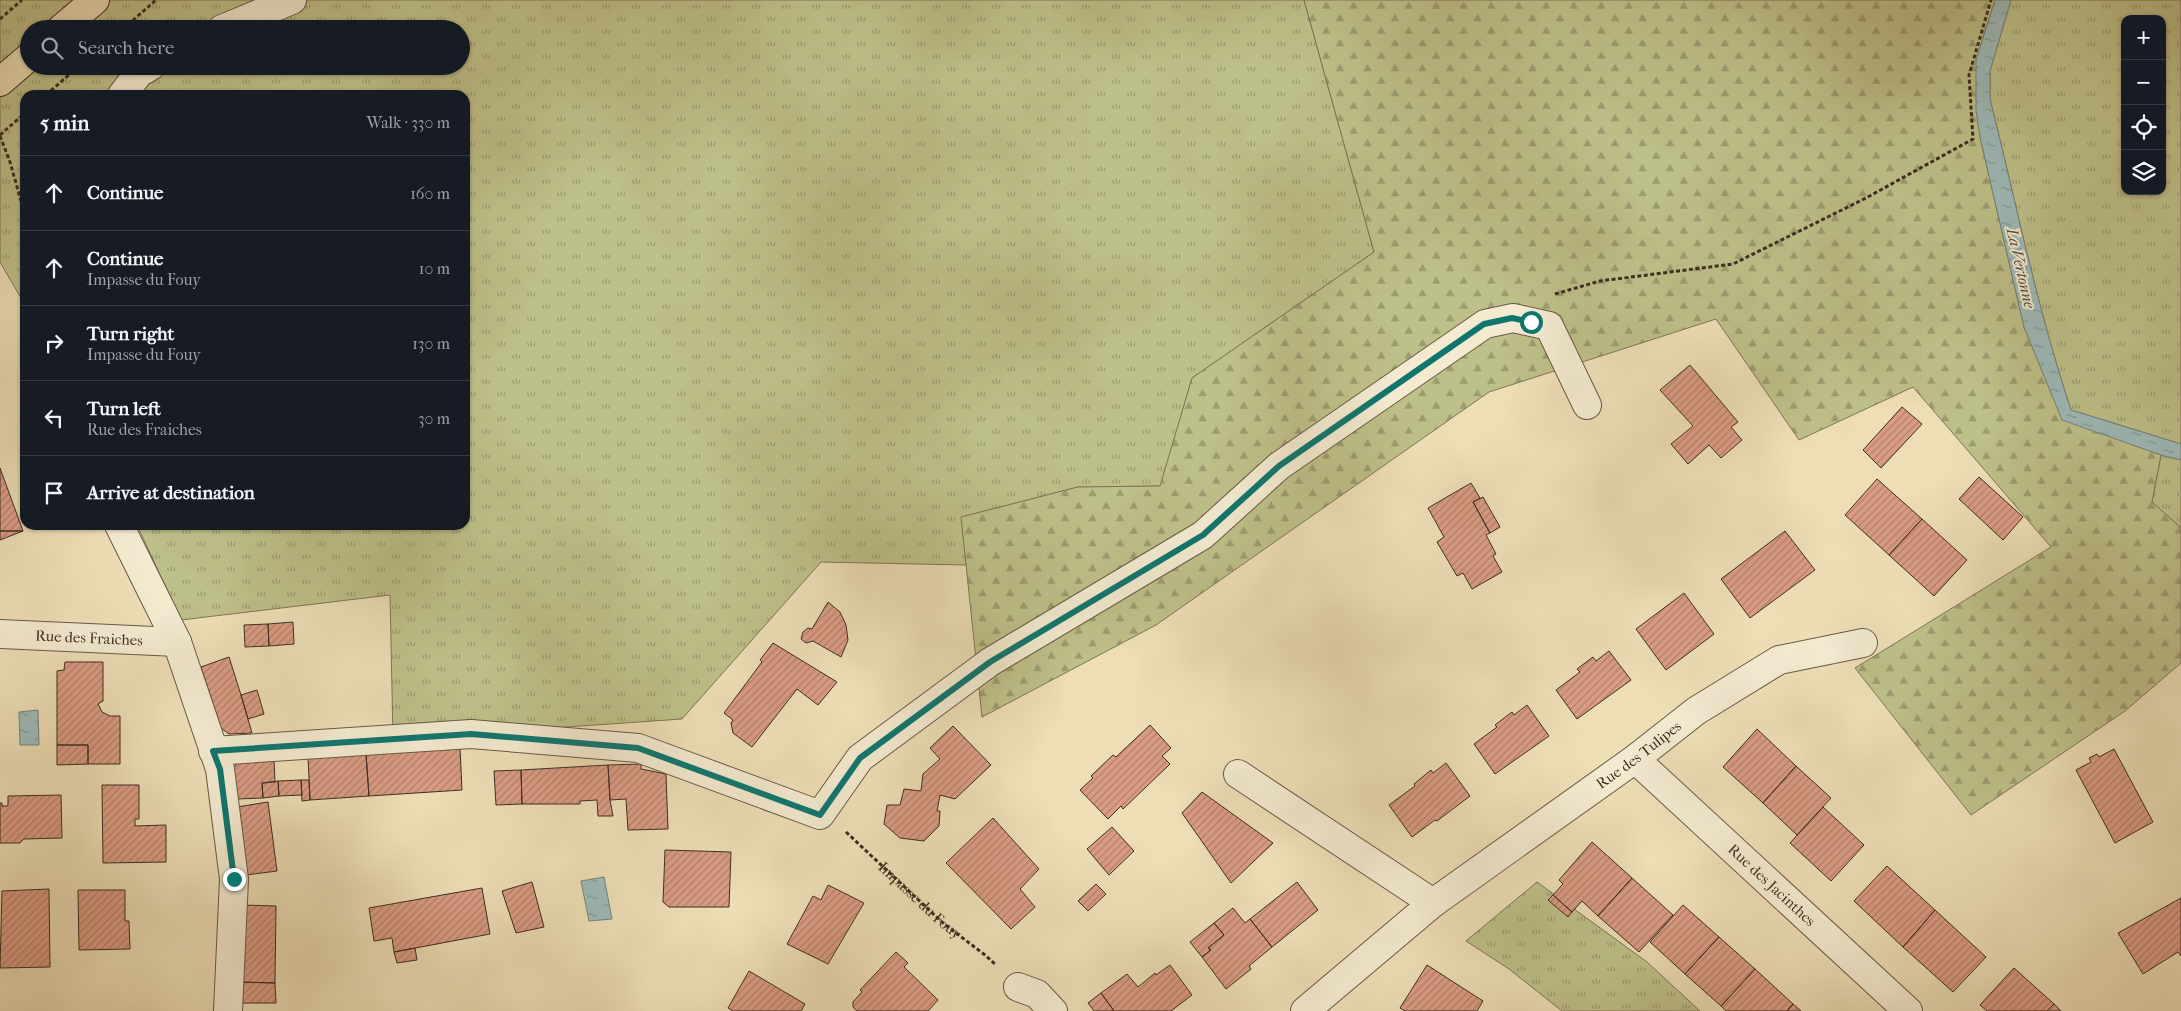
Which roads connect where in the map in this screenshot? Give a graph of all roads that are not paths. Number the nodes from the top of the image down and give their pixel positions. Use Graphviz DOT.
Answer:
graph roads {
  1 [pos="95,0"];
  2 [pos="292,0"];
  3 [pos="72,20"];
  4 [pos="244,20"];
  5 [pos="20,65"];
  6 [pos="137,75"];
  7 [pos="0,82"];
  8 [pos="126,90"];
  9 [pos="1587,405"];
  10 [pos="121,530"];
  11 [pos="0,634"];
  12 [pos="176,642"];
  13 [pos="1863,643"];
  14 [pos="213,751"];
  15 [pos="1635,759"];
  16 [pos="1238,774"];
  17 [pos="1433,903"];
  18 [pos="1018,987"];
  19 [pos="1313,1009"];
  20 [pos="228,1011"];
  21 [pos="1053,1011"];
  22 [pos="1908,1011"];
  1 -- 3 [label="main road"];
  2 -- 4 [label="street"];
  5 -- 7 [label="main road"];
  6 -- 8 [label="street"];
  9 -- 14 [label="street"];
  10 -- 12 [label="street"];
  11 -- 12 [label="street, Rue des Fraiches"];
  12 -- 14 [label="street"];
  13 -- 15 [label="street, Rue des Tulipes"];
  14 -- 20 [label="street"];
  15 -- 17 [label="street, Rue des Tulipes"];
  15 -- 22 [label="street, Rue des Jacinthes"];
  16 -- 17 [label="street"];
  17 -- 19 [label="street, Rue des Tulipes"];
  18 -- 21 [label="street"];
}
